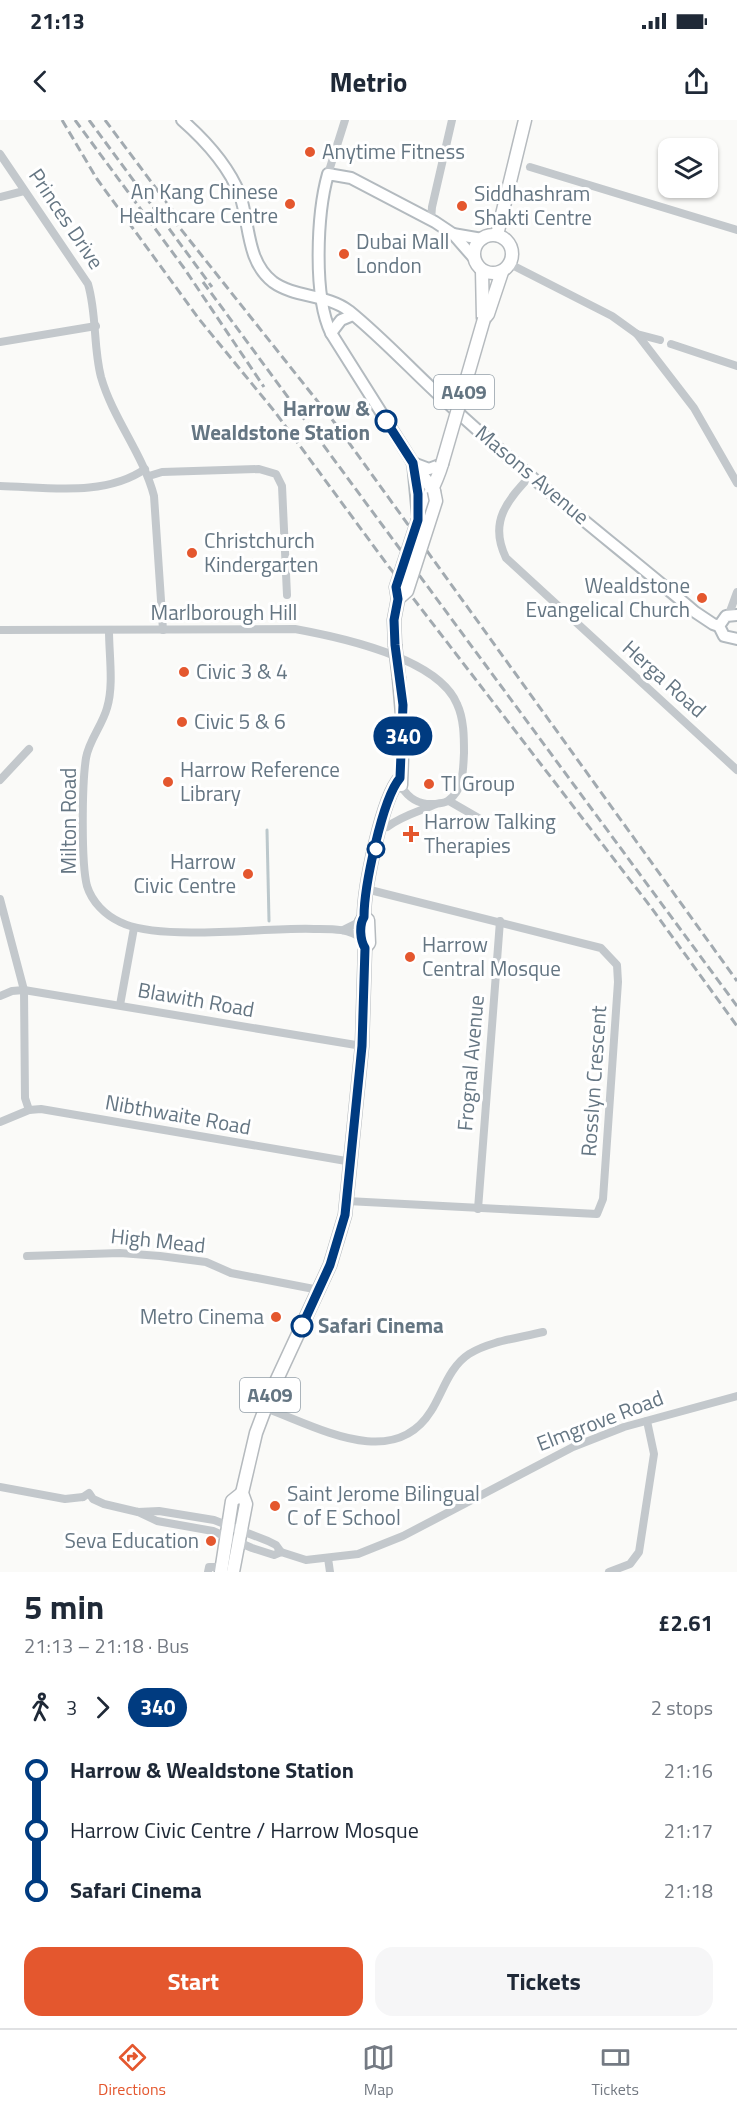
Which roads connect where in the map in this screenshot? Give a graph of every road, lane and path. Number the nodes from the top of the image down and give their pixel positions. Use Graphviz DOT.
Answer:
graph roads {
  1 [pos="182,120"];
  2 [pos="345,120"];
  3 [pos="452,120"];
  4 [pos="525,120"];
  5 [pos="0,154"];
  6 [pos="530,167"];
  7 [pos="328,174"];
  8 [pos="24,191"];
  9 [pos="0,197"];
  10 [pos="431,220"];
  11 [pos="737,230"];
  12 [pos="453,234"];
  13 [pos="497,235"];
  14 [pos="482,239"];
  15 [pos="474,258"];
  16 [pos="506,268"];
  17 [pos="482,270"];
  18 [pos="320,298"];
  19 [pos="486,304"];
  20 [pos="353,315"];
  21 [pos="96,326"];
  22 [pos="331,333"];
  23 [pos="637,334"];
  24 [pos="660,340"];
  25 [pos="0,342"];
  26 [pos="670,344"];
  27 [pos="737,366"];
  28 [pos="442,464"];
  29 [pos="416,469"];
  30 [pos="147,473"];
  31 [pos="532,474"];
  32 [pos="737,483"];
  33 [pos="0,486"];
  34 [pos="434,491"];
  35 [pos="418,520"];
  36 [pos="737,592"];
  37 [pos="287,595"];
  38 [pos="398,599"];
  39 [pos="733,615"];
  40 [pos="719,626"];
  41 [pos="0,630"];
  42 [pos="163,630"];
  43 [pos="109,631"];
  44 [pos="736,643"];
  45 [pos="29,749"];
  46 [pos="737,770"];
  47 [pos="0,780"];
  48 [pos="400,782"];
  49 [pos="449,801"];
  50 [pos="438,804"];
  51 [pos="482,820"];
  52 [pos="387,827"];
  53 [pos="378,841"];
  54 [pos="366,889"];
  55 [pos="0,899"];
  56 [pos="363,919"];
  57 [pos="500,921"];
  58 [pos="134,928"];
  59 [pos="343,930"];
  60 [pos="364,943"];
  61 [pos="24,990"];
  62 [pos="0,996"];
  63 [pos="120,1005"];
  64 [pos="362,1046"];
  65 [pos="29,1110"];
  66 [pos="0,1122"];
  67 [pos="352,1162"];
  68 [pos="347,1202"];
  69 [pos="478,1209"];
  70 [pos="27,1256"];
  71 [pos="319,1290"];
  72 [pos="543,1332"];
  73 [pos="737,1396"];
  74 [pos="266,1408"];
  75 [pos="647,1421"];
  76 [pos="0,1487"];
  77 [pos="242,1493"];
  78 [pos="227,1529"];
  79 [pos="240,1535"];
  80 [pos="281,1552"];
  81 [pos="328,1558"];
  82 [pos="225,1570"];
  83 [pos="208,1572"];
  84 [pos="330,1572"];
  85 [pos="609,1572"];
  1 -- 18 [label="street, Masons Avenue"];
  2 -- 7 [label="street"];
  3 -- 10 [label="street"];
  4 -- 13 [label="main road"];
  5 -- 8 [label="street, Princes Drive"];
  6 -- 11 [label="street"];
  7 -- 10 [label="street"];
  7 -- 18 [label="street"];
  8 -- 9 [label="street"];
  8 -- 21 [label="street, Princes Drive"];
  10 -- 12 [label="street"];
  12 -- 14 [label="street"];
  12 -- 15 [label="street"];
  13 -- 14 [label="main road"];
  13 -- 16 [label="main road"];
  14 -- 15 [label="main road"];
  15 -- 17 [label="main road"];
  16 -- 17 [label="main road"];
  16 -- 19 [label="main road, A409"];
  16 -- 23 [label="street"];
  17 -- 19 [label="main road, A409"];
  18 -- 20 [label="street, Masons Avenue"];
  18 -- 22 [label="street"];
  19 -- 28 [label="main road, A409, bridge"];
  20 -- 22 [label="street"];
  20 -- 31 [label="street, Masons Avenue"];
  21 -- 25 [label="street"];
  21 -- 30 [label="street, Princes Drive"];
  22 -- 29 [label="street"];
  23 -- 24 [label="street"];
  23 -- 32 [label="street"];
  26 -- 27 [label="street"];
  28 -- 29 [label="street"];
  28 -- 34 [label="main road, A409"];
  29 -- 34 [label="main road"];
  29 -- 35 [label="street"];
  30 -- 33 [label="street"];
  30 -- 37 [label="street"];
  30 -- 42 [label="street, Princes Drive"];
  31 -- 40 [label="street, Masons Avenue"];
  31 -- 46 [label="street, Herga Road"];
  34 -- 35 [label="main road, A409"];
  34 -- 38 [label="main road, A409, bridge"];
  35 -- 38 [label="main road, A409, bridge"];
  36 -- 39 [label="street"];
  38 -- 48 [label="main road, A409, bridge"];
  39 -- 40 [label="street"];
  40 -- 44 [label="street, Masons Avenue"];
  41 -- 43 [label="street, Marlborough Hill"];
  42 -- 43 [label="street, Marlborough Hill"];
  42 -- 49 [label="street, Marlborough Hill"];
  43 -- 58 [label="street, Milton Road"];
  45 -- 47 [label="street"];
  48 -- 50 [label="street"];
  48 -- 52 [label="main road, A409"];
  48 -- 53 [label="main road, A409"];
  49 -- 50 [label="street"];
  49 -- 51 [label="street"];
  50 -- 52 [label="street"];
  52 -- 53 [label="main road, A409"];
  53 -- 54 [label="main road, A409"];
  54 -- 56 [label="main road, A409"];
  54 -- 57 [label="street, Rosslyn Crescent"];
  55 -- 61 [label="street"];
  56 -- 59 [label="street, Milton Road"];
  56 -- 60 [label="main road, A409"];
  57 -- 69 [label="street, Frognal Avenue"];
  57 -- 69 [label="street, Rosslyn Crescent"];
  58 -- 59 [label="street, Milton Road"];
  58 -- 63 [label="street"];
  59 -- 60 [label="street, Milton Road"];
  60 -- 64 [label="main road, A409"];
  61 -- 62 [label="street"];
  61 -- 63 [label="street, Blawith Road"];
  61 -- 65 [label="street"];
  63 -- 64 [label="street, Blawith Road"];
  64 -- 67 [label="main road, A409"];
  65 -- 66 [label="street, Nibthwaite Road"];
  65 -- 67 [label="street, Nibthwaite Road"];
  67 -- 68 [label="main road, A409"];
  68 -- 69 [label="street, Rosslyn Crescent"];
  68 -- 71 [label="main road, A409"];
  70 -- 71 [label="street, High Mead"];
  71 -- 74 [label="main road, A409"];
  72 -- 74 [label="street"];
  73 -- 75 [label="street, Elmgrove Road"];
  74 -- 77 [label="main road, A409"];
  75 -- 81 [label="street, Elmgrove Road"];
  75 -- 85 [label="street"];
  76 -- 78 [label="street"];
  77 -- 78 [label="main road, A409"];
  77 -- 79 [label="main road, A409"];
  78 -- 79 [label="street"];
  78 -- 79 [label="street"];
  78 -- 82 [label="main road, A409"];
  79 -- 80 [label="street, Elmgrove Road"];
  79 -- 80 [label="street, Elmgrove Road"];
  79 -- 82 [label="main road, A409"];
  80 -- 81 [label="street, Elmgrove Road"];
  81 -- 84 [label="street"];
  82 -- 83 [label="street"];
}
